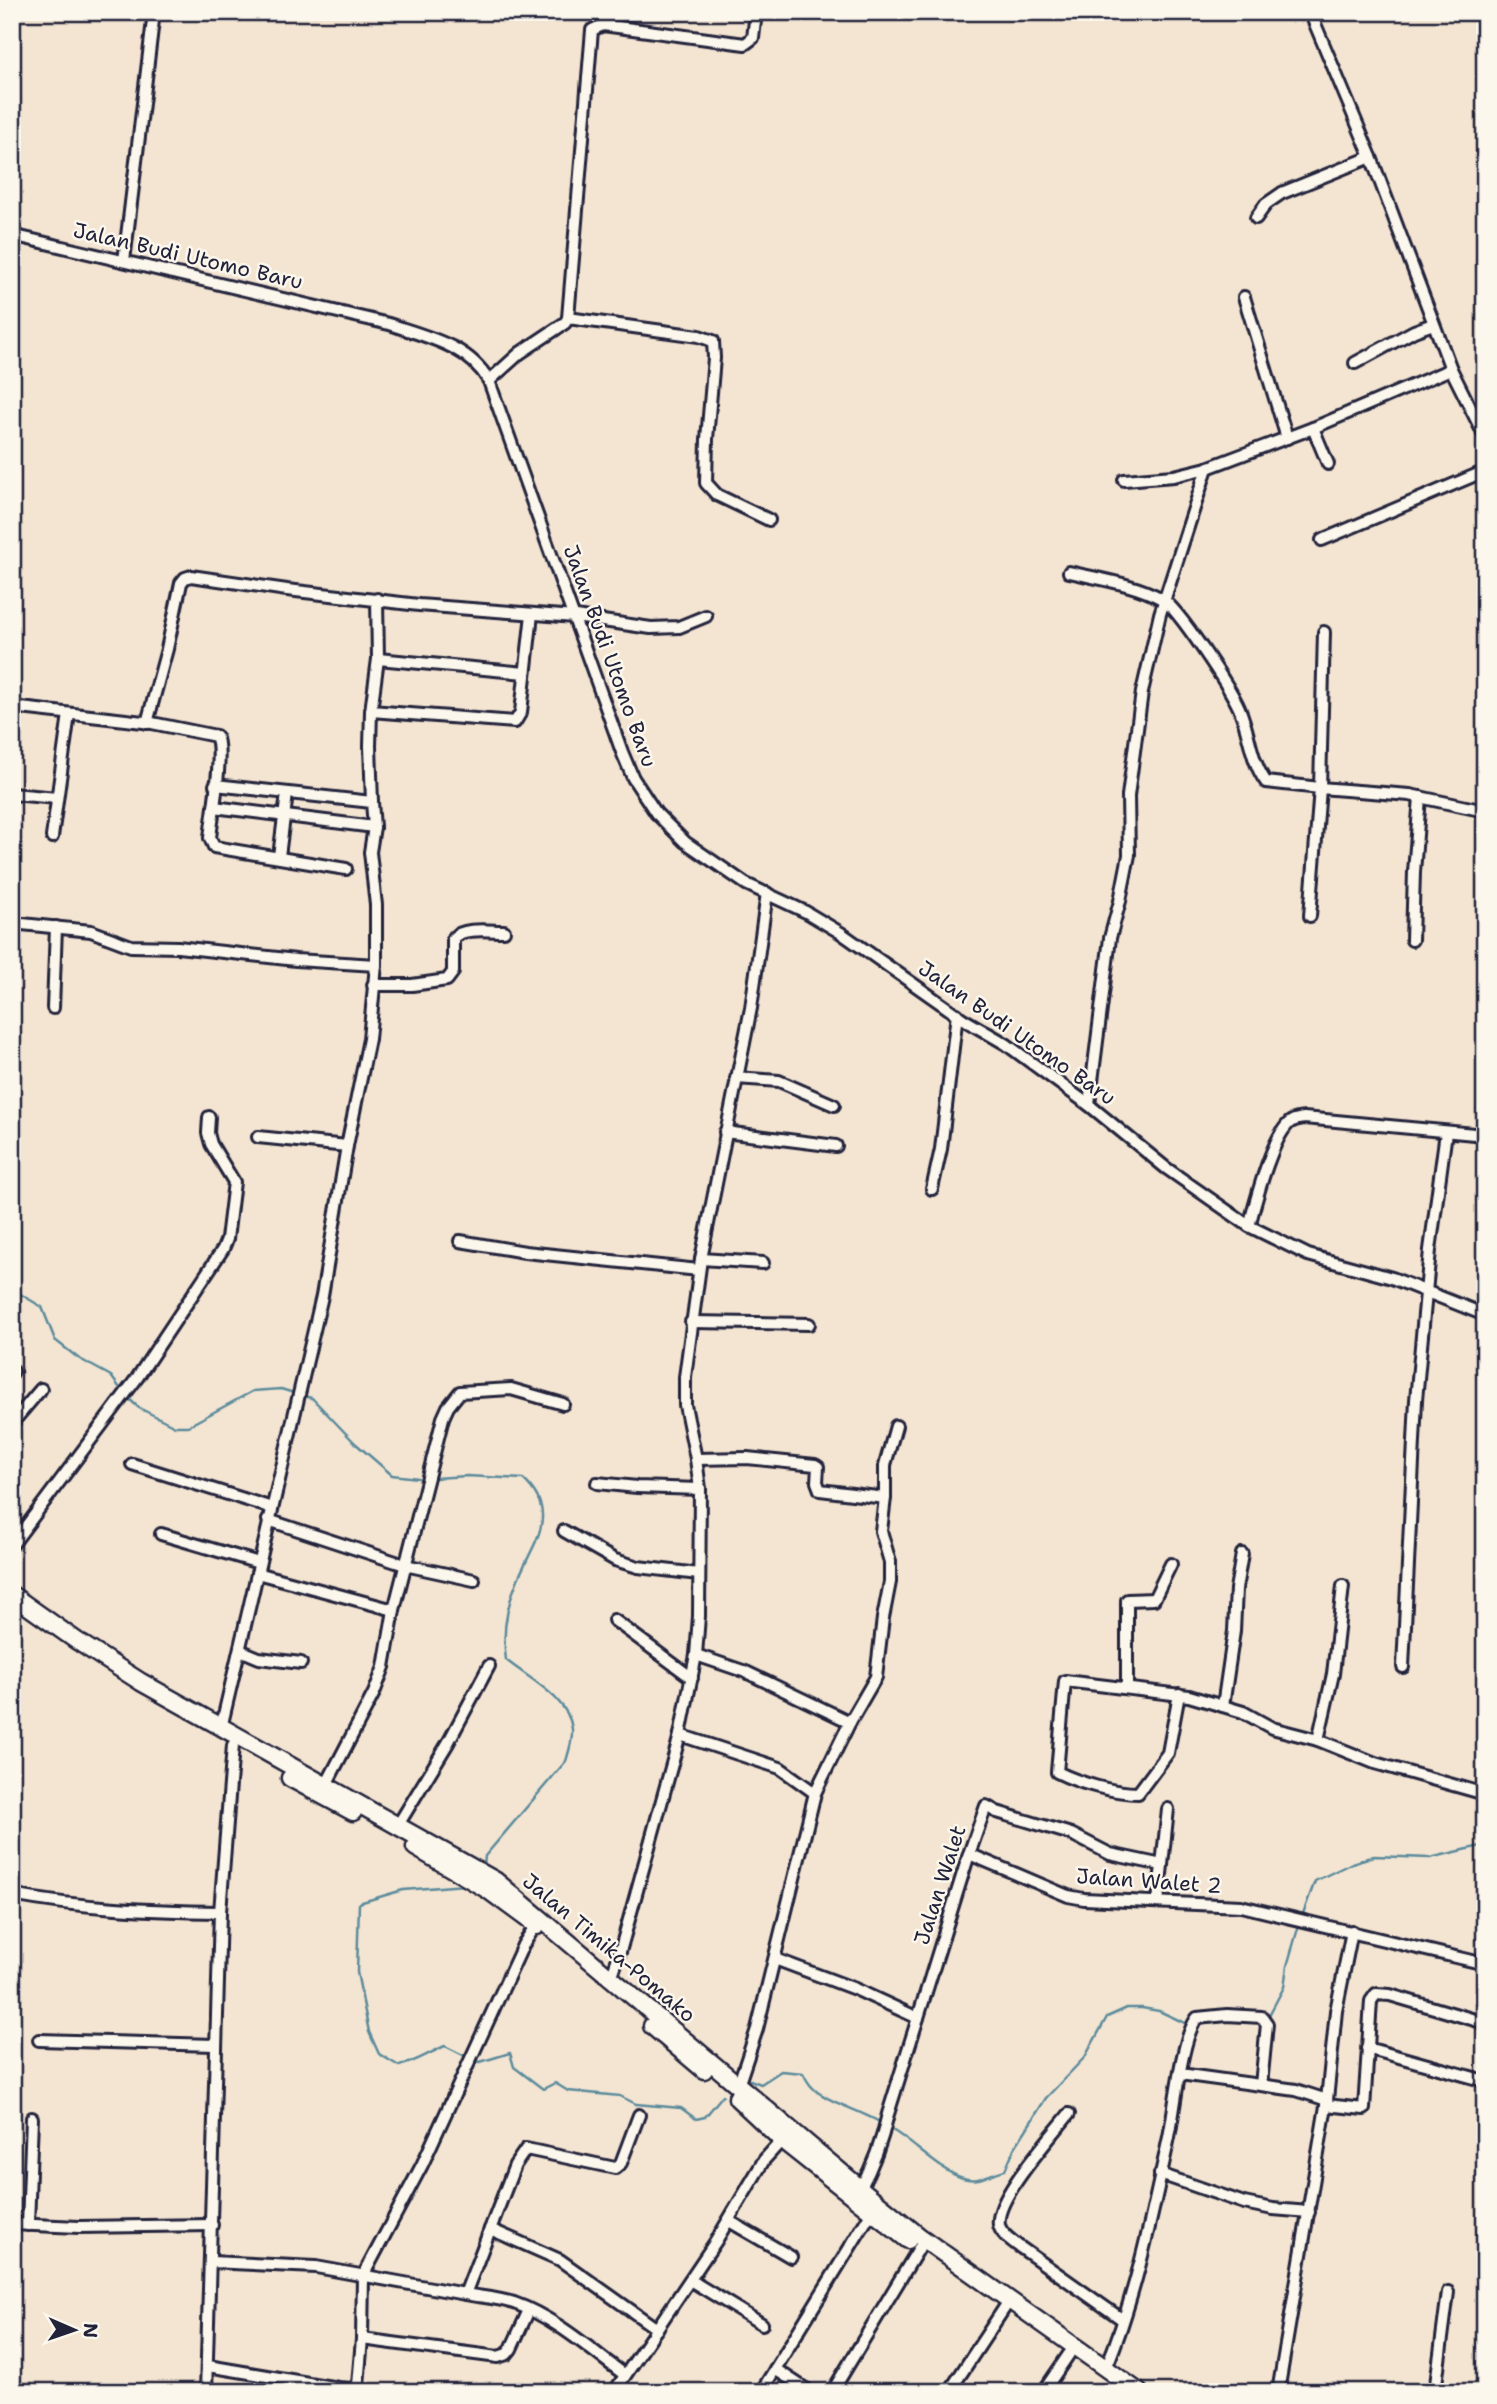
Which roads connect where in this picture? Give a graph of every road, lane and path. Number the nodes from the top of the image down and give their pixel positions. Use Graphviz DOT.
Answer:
graph roads {
  1 [pos="154,12"];
  2 [pos="756,12"];
  3 [pos="1310,12"];
  4 [pos="1371,157"];
  5 [pos="1256,218"];
  6 [pos="12,235"];
  7 [pos="124,261"];
  8 [pos="1244,297"];
  9 [pos="568,318"];
  10 [pos="1433,324"];
  11 [pos="1354,363"];
  12 [pos="1451,369"];
  13 [pos="489,381"];
  14 [pos="1313,428"];
  15 [pos="1485,437"];
  16 [pos="1287,438"];
  17 [pos="1328,464"];
  18 [pos="1207,468"];
  19 [pos="1485,471"];
  20 [pos="1124,480"];
  21 [pos="769,520"];
  22 [pos="1322,540"];
  23 [pos="1069,572"];
  24 [pos="377,599"];
  25 [pos="1165,601"];
  26 [pos="532,614"];
  27 [pos="706,616"];
  28 [pos="575,617"];
  29 [pos="1324,632"];
  30 [pos="378,659"];
  31 [pos="525,673"];
  32 [pos="12,707"];
  33 [pos="371,711"];
  34 [pos="69,714"];
  35 [pos="147,723"];
  36 [pos="215,785"];
  37 [pos="1320,789"];
  38 [pos="12,794"];
  39 [pos="287,794"];
  40 [pos="1420,797"];
  41 [pos="57,798"];
  42 [pos="372,802"];
  43 [pos="214,807"];
  44 [pos="1485,811"];
  45 [pos="284,816"];
  46 [pos="374,827"];
  47 [pos="52,837"];
  48 [pos="279,856"];
  49 [pos="346,869"];
  50 [pos="767,893"];
  51 [pos="1310,916"];
  52 [pos="12,923"];
  53 [pos="55,927"];
  54 [pos="504,931"];
  55 [pos="1412,940"];
  56 [pos="376,965"];
  57 [pos="373,985"];
  58 [pos="53,1008"];
  59 [pos="957,1014"];
  60 [pos="736,1078"];
  61 [pos="834,1105"];
  62 [pos="1089,1105"];
  63 [pos="209,1117"];
  64 [pos="725,1132"];
  65 [pos="1446,1132"];
  66 [pos="1485,1135"];
  67 [pos="258,1137"];
  68 [pos="347,1146"];
  69 [pos="836,1146"];
  70 [pos="932,1189"];
  71 [pos="1249,1226"];
  72 [pos="460,1241"];
  73 [pos="763,1263"];
  74 [pos="700,1264"];
  75 [pos="1426,1292"];
  76 [pos="1485,1315"];
  77 [pos="691,1322"];
  78 [pos="809,1324"];
  79 [pos="41,1389"];
  80 [pos="563,1404"];
  81 [pos="12,1423"];
  82 [pos="896,1426"];
  83 [pos="696,1458"];
  84 [pos="132,1464"];
  85 [pos="597,1483"];
  86 [pos="700,1489"];
  87 [pos="885,1498"];
  88 [pos="272,1508"];
  89 [pos="268,1520"];
  90 [pos="564,1531"];
  91 [pos="161,1534"];
  92 [pos="12,1545"];
  93 [pos="1242,1554"];
  94 [pos="1171,1564"];
  95 [pos="405,1565"];
  96 [pos="258,1568"];
  97 [pos="699,1574"];
  98 [pos="474,1580"];
  99 [pos="1343,1586"];
  100 [pos="12,1595"];
  101 [pos="12,1606"];
  102 [pos="394,1610"];
  103 [pos="614,1620"];
  104 [pos="240,1650"];
  105 [pos="696,1655"];
  106 [pos="301,1662"];
  107 [pos="489,1667"];
  108 [pos="1403,1667"];
  109 [pos="692,1678"];
  110 [pos="1127,1688"];
  111 [pos="1179,1695"];
  112 [pos="1223,1706"];
  113 [pos="850,1722"];
  114 [pos="221,1728"];
  115 [pos="680,1735"];
  116 [pos="1318,1740"];
  117 [pos="233,1745"];
  118 [pos="326,1785"];
  119 [pos="815,1793"];
  120 [pos="1485,1794"];
  121 [pos="1168,1809"];
  122 [pos="398,1825"];
  123 [pos="968,1854"];
  124 [pos="1162,1865"];
  125 [pos="12,1895"];
  126 [pos="1158,1902"];
  127 [pos="220,1912"];
  128 [pos="536,1925"];
  129 [pos="1352,1931"];
  130 [pos="775,1959"];
  131 [pos="1485,1964"];
  132 [pos="611,1978"];
  133 [pos="918,2018"];
  134 [pos="1485,2023"];
  135 [pos="39,2040"];
  136 [pos="215,2045"];
  137 [pos="1367,2048"];
  138 [pos="699,2059"];
  139 [pos="1181,2074"];
  140 [pos="1485,2081"];
  141 [pos="1261,2085"];
  142 [pos="738,2086"];
  143 [pos="1327,2102"];
  144 [pos="1069,2114"];
  145 [pos="639,2115"];
  146 [pos="33,2118"];
  147 [pos="782,2140"];
  148 [pos="1160,2174"];
  149 [pos="860,2189"];
  150 [pos="1309,2212"];
  151 [pos="872,2213"];
  152 [pos="729,2221"];
  153 [pos="12,2224"];
  154 [pos="28,2225"];
  155 [pos="212,2225"];
  156 [pos="490,2229"];
  157 [pos="919,2248"];
  158 [pos="791,2257"];
  159 [pos="211,2262"];
  160 [pos="363,2276"];
  161 [pos="690,2280"];
  162 [pos="1448,2292"];
  163 [pos="465,2294"];
  164 [pos="1005,2307"];
  165 [pos="529,2310"];
  166 [pos="1123,2320"];
  167 [pos="762,2324"];
  168 [pos="657,2329"];
  169 [pos="362,2339"];
  170 [pos="1069,2354"];
  171 [pos="208,2366"];
  172 [pos="1106,2368"];
  173 [pos="775,2369"];
  174 [pos="625,2375"];
  175 [pos="206,2392"];
  176 [pos="614,2392"];
  177 [pos="761,2392"];
  178 [pos="810,2392"];
  179 [pos="832,2392"];
  180 [pos="949,2392"];
  181 [pos="1043,2392"];
  182 [pos="1121,2392"];
  183 [pos="1139,2392"];
  184 [pos="1278,2392"];
  185 [pos="1435,2392"];
  1 -- 7 [label="street"];
  2 -- 9 [label="street"];
  3 -- 4 [label="street"];
  4 -- 5 [label="street"];
  4 -- 10 [label="street"];
  6 -- 7 [label="street, Jalan Budi Utomo Baru"];
  7 -- 13 [label="street, Jalan Budi Utomo Baru"];
  8 -- 16 [label="street"];
  9 -- 13 [label="street"];
  9 -- 21 [label="street"];
  10 -- 11 [label="street"];
  10 -- 12 [label="street"];
  12 -- 14 [label="street"];
  12 -- 15 [label="street"];
  13 -- 28 [label="street, Jalan Budi Utomo Baru"];
  14 -- 16 [label="street"];
  14 -- 17 [label="street"];
  16 -- 18 [label="street"];
  18 -- 20 [label="street"];
  18 -- 25 [label="street"];
  19 -- 22 [label="street"];
  23 -- 25 [label="street"];
  24 -- 26 [label="street"];
  24 -- 30 [label="street"];
  24 -- 35 [label="street"];
  25 -- 37 [label="street"];
  25 -- 62 [label="street"];
  26 -- 28 [label="street"];
  26 -- 31 [label="street"];
  27 -- 28 [label="street"];
  28 -- 50 [label="street, Jalan Budi Utomo Baru"];
  29 -- 37 [label="street"];
  30 -- 31 [label="street"];
  30 -- 33 [label="street"];
  31 -- 33 [label="street"];
  32 -- 34 [label="street"];
  33 -- 42 [label="street"];
  34 -- 35 [label="street"];
  34 -- 41 [label="street"];
  35 -- 36 [label="street"];
  36 -- 39 [label="street"];
  36 -- 43 [label="street"];
  37 -- 40 [label="street"];
  37 -- 51 [label="street"];
  38 -- 41 [label="street"];
  39 -- 42 [label="street"];
  39 -- 45 [label="street"];
  40 -- 44 [label="street"];
  40 -- 55 [label="street"];
  41 -- 47 [label="street"];
  42 -- 46 [label="street"];
  43 -- 45 [label="street"];
  43 -- 48 [label="street"];
  45 -- 46 [label="street"];
  45 -- 48 [label="street"];
  46 -- 56 [label="street"];
  48 -- 49 [label="street"];
  50 -- 59 [label="street, Jalan Budi Utomo Baru"];
  50 -- 60 [label="street"];
  52 -- 53 [label="street"];
  53 -- 56 [label="street"];
  53 -- 58 [label="street"];
  54 -- 57 [label="street"];
  56 -- 57 [label="street"];
  57 -- 68 [label="street"];
  59 -- 62 [label="street, Jalan Budi Utomo Baru"];
  59 -- 70 [label="street"];
  60 -- 61 [label="street"];
  60 -- 64 [label="street"];
  62 -- 71 [label="street, Jalan Budi Utomo Baru"];
  63 -- 92 [label="street"];
  64 -- 69 [label="street"];
  64 -- 74 [label="street"];
  65 -- 66 [label="street"];
  65 -- 71 [label="street"];
  65 -- 75 [label="street"];
  67 -- 68 [label="street"];
  68 -- 88 [label="street"];
  71 -- 75 [label="street, Jalan Budi Utomo Baru"];
  72 -- 74 [label="street"];
  73 -- 74 [label="street"];
  74 -- 77 [label="street"];
  75 -- 76 [label="street, Jalan Budi Utomo Baru"];
  75 -- 108 [label="street"];
  77 -- 78 [label="street"];
  77 -- 83 [label="street"];
  79 -- 81 [label="street"];
  80 -- 95 [label="street"];
  82 -- 87 [label="street"];
  83 -- 86 [label="street"];
  83 -- 87 [label="street"];
  84 -- 88 [label="street"];
  85 -- 86 [label="street"];
  86 -- 97 [label="street"];
  87 -- 113 [label="street"];
  88 -- 89 [label="street"];
  89 -- 95 [label="street"];
  89 -- 96 [label="street"];
  90 -- 97 [label="street"];
  91 -- 96 [label="street"];
  93 -- 112 [label="street"];
  94 -- 110 [label="street"];
  95 -- 98 [label="street"];
  95 -- 102 [label="street"];
  96 -- 102 [label="street"];
  96 -- 104 [label="street"];
  97 -- 105 [label="street"];
  99 -- 116 [label="street"];
  100 -- 114 [label="highway, Jalan Timika-Pomako"];
  101 -- 117 [label="highway, Jalan Timika-Pomako"];
  102 -- 118 [label="street"];
  103 -- 109 [label="street"];
  104 -- 106 [label="street"];
  104 -- 114 [label="street"];
  105 -- 109 [label="street"];
  105 -- 113 [label="street"];
  107 -- 122 [label="street"];
  109 -- 115 [label="street"];
  110 -- 111 [label="street"];
  110 -- 111 [label="street"];
  111 -- 112 [label="street"];
  112 -- 116 [label="street"];
  113 -- 119 [label="street"];
  114 -- 118 [label="highway, Jalan Timika-Pomako"];
  115 -- 119 [label="street"];
  115 -- 132 [label="street"];
  116 -- 120 [label="street"];
  117 -- 127 [label="street"];
  117 -- 128 [label="highway, Jalan Timika-Pomako"];
  118 -- 122 [label="highway, Jalan Timika-Pomako"];
  119 -- 130 [label="street"];
  121 -- 124 [label="street"];
  122 -- 132 [label="highway, Jalan Timika-Pomako"];
  123 -- 124 [label="street, Jalan Walet"];
  123 -- 126 [label="street, Jalan Walet 2"];
  123 -- 133 [label="street, Jalan Walet"];
  124 -- 126 [label="street"];
  125 -- 127 [label="street"];
  126 -- 129 [label="street, Jalan Walet 2"];
  127 -- 136 [label="street"];
  128 -- 138 [label="highway, Jalan Timika-Pomako"];
  128 -- 160 [label="street"];
  129 -- 131 [label="street, Jalan Walet 2"];
  129 -- 143 [label="street"];
  130 -- 133 [label="street"];
  130 -- 142 [label="street"];
  132 -- 138 [label="highway, Jalan Timika-Pomako"];
  133 -- 149 [label="street, Jalan Walet"];
  134 -- 137 [label="street"];
  135 -- 136 [label="street"];
  136 -- 155 [label="street"];
  137 -- 140 [label="street"];
  137 -- 143 [label="street"];
  138 -- 142 [label="highway, Jalan Timika-Pomako"];
  138 -- 147 [label="highway, Jalan Timika-Pomako"];
  139 -- 141 [label="street"];
  139 -- 141 [label="street"];
  139 -- 148 [label="street"];
  141 -- 143 [label="street"];
  142 -- 149 [label="highway, Jalan Timika-Pomako"];
  143 -- 150 [label="street"];
  144 -- 166 [label="street"];
  145 -- 156 [label="street"];
  146 -- 154 [label="street"];
  147 -- 151 [label="highway, Jalan Timika-Pomako"];
  147 -- 152 [label="street"];
  148 -- 150 [label="street"];
  148 -- 166 [label="street"];
  149 -- 172 [label="highway, Jalan Timika-Pomako"];
  150 -- 184 [label="street"];
  151 -- 157 [label="highway, Jalan Timika-Pomako"];
  151 -- 173 [label="street"];
  152 -- 158 [label="street"];
  152 -- 161 [label="street"];
  153 -- 154 [label="street"];
  154 -- 155 [label="street"];
  155 -- 159 [label="street"];
  156 -- 163 [label="street"];
  156 -- 168 [label="street"];
  157 -- 164 [label="highway, Jalan Timika-Pomako"];
  157 -- 179 [label="street"];
  159 -- 160 [label="street"];
  159 -- 171 [label="street"];
  160 -- 163 [label="street"];
  160 -- 169 [label="street"];
  161 -- 167 [label="street"];
  161 -- 168 [label="street"];
  162 -- 185 [label="street"];
  163 -- 165 [label="street"];
  164 -- 170 [label="highway, Jalan Timika-Pomako"];
  164 -- 180 [label="street"];
  165 -- 169 [label="street"];
  165 -- 174 [label="street"];
  166 -- 172 [label="street"];
  168 -- 174 [label="street"];
  169 -- 171 [label="street"];
  170 -- 181 [label="street"];
  170 -- 182 [label="highway, Jalan Timika-Pomako"];
  171 -- 175 [label="street"];
  172 -- 183 [label="highway, Jalan Timika-Pomako"];
  173 -- 177 [label="street"];
  173 -- 178 [label="street"];
  174 -- 176 [label="street"];
}
